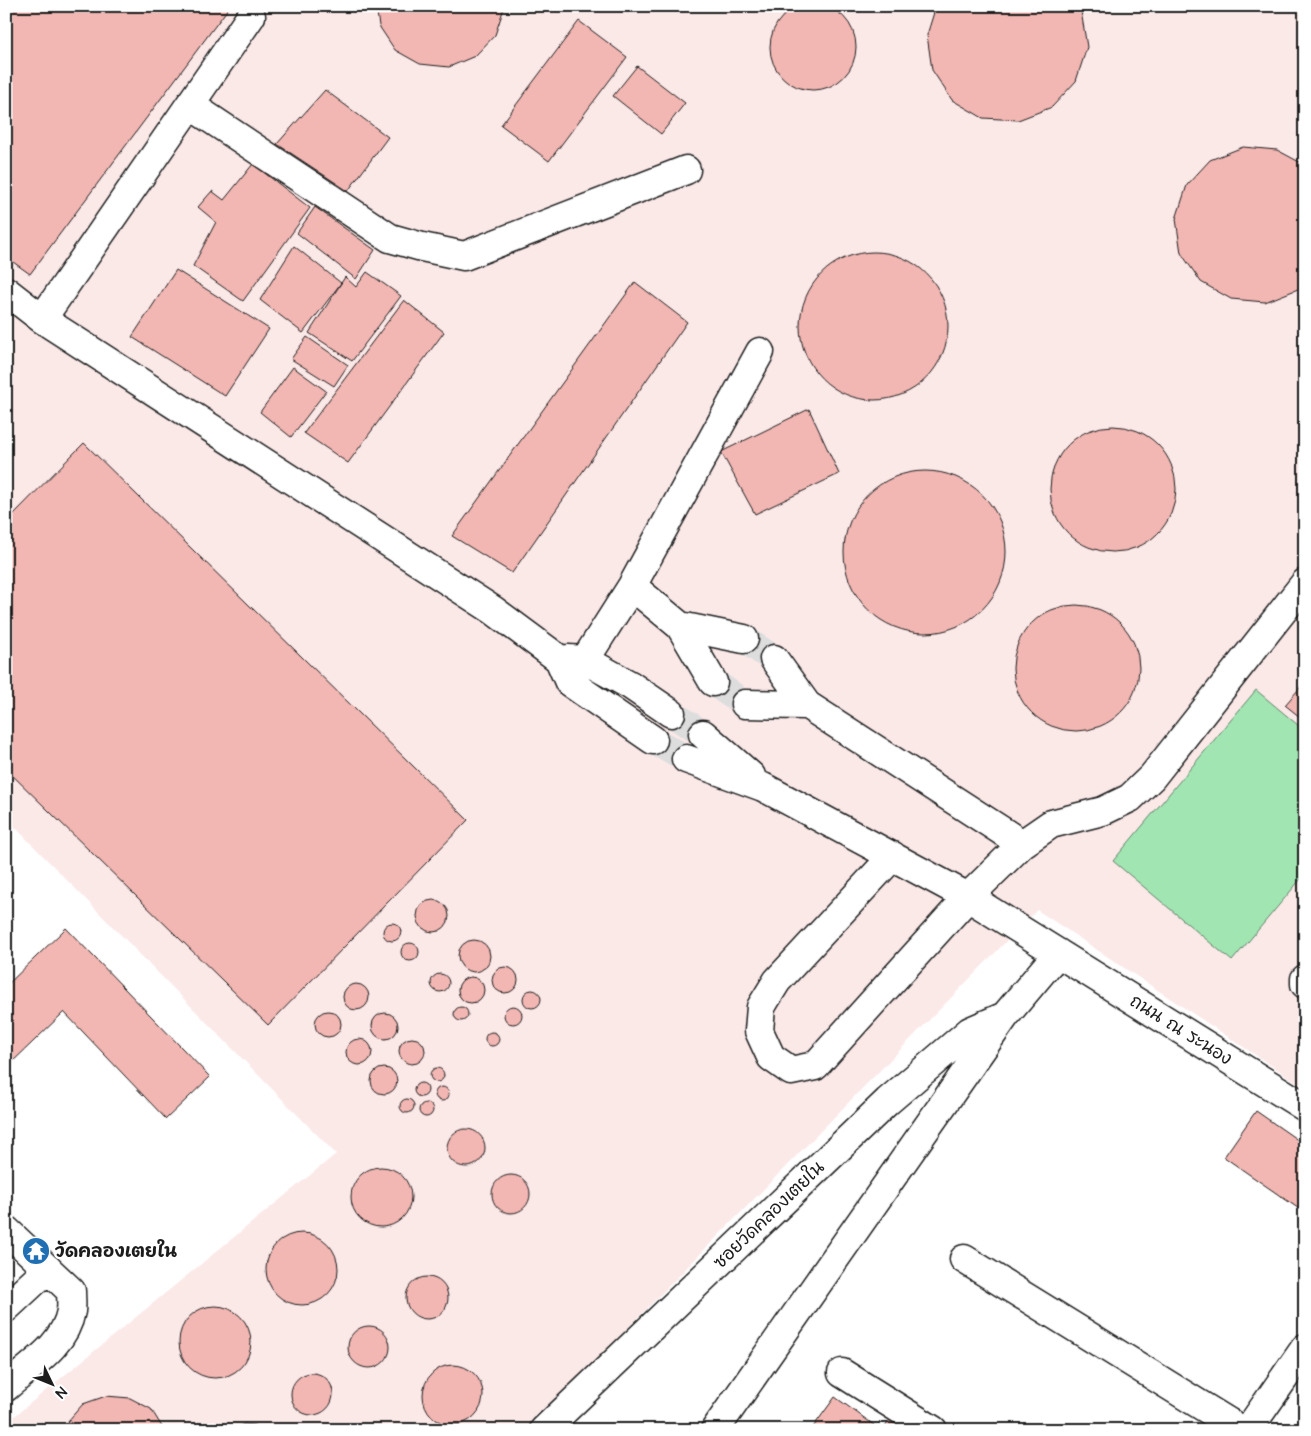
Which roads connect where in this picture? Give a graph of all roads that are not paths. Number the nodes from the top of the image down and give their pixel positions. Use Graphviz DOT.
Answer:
graph roads {
  1 [pos="251,16"];
  2 [pos="190,104"];
  3 [pos="686,170"];
  4 [pos="6,291"];
  5 [pos="42,319"];
  6 [pos="760,352"];
  7 [pos="1305,583"];
  8 [pos="632,586"];
  9 [pos="680,626"];
  10 [pos="744,639"];
  11 [pos="774,659"];
  12 [pos="571,667"];
  13 [pos="712,682"];
  14 [pos="745,704"];
  15 [pos="807,705"];
  16 [pos="671,713"];
  17 [pos="703,734"];
  18 [pos="653,740"];
  19 [pos="686,759"];
  20 [pos="763,787"];
  21 [pos="1022,844"];
  22 [pos="893,856"];
  23 [pos="968,897"];
  24 [pos="1058,953"];
  25 [pos="1305,979"];
  26 [pos="1305,984"];
  27 [pos="1004,1016"];
  28 [pos="1305,1107"];
  29 [pos="6,1230"];
  30 [pos="964,1259"];
  31 [pos="48,1269"];
  32 [pos="6,1308"];
  33 [pos="1305,1348"];
  34 [pos="842,1373"];
  35 [pos="6,1387"];
  36 [pos="544,1430"];
  37 [pos="715,1430"];
  38 [pos="933,1430"];
  39 [pos="1241,1430"];
  40 [pos="1248,1430"];
  1 -- 2 [label="street"];
  2 -- 3 [label="street"];
  2 -- 5 [label="street"];
  4 -- 5 [label="street"];
  5 -- 12 [label="street"];
  6 -- 8 [label="street"];
  7 -- 21 [label="street"];
  8 -- 9 [label="street"];
  8 -- 12 [label="street"];
  9 -- 10 [label="street"];
  9 -- 13 [label="street"];
  11 -- 15 [label="street"];
  12 -- 16 [label="street"];
  12 -- 18 [label="street"];
  14 -- 15 [label="street"];
  15 -- 21 [label="street"];
  17 -- 20 [label="street"];
  19 -- 20 [label="street"];
  20 -- 22 [label="street, ถนน ณ ระนอง"];
  21 -- 23 [label="street"];
  22 -- 23 [label="street, ถนน ณ ระนอง"];
  22 -- 23 [label="street"];
  23 -- 24 [label="street, ถนน ณ ระนอง"];
  24 -- 27 [label="street"];
  24 -- 28 [label="street, ถนน ณ ระนอง"];
  25 -- 26 [label="street"];
  27 -- 36 [label="street, ซอยวัดคลองเตยใน"];
  27 -- 37 [label="street"];
  29 -- 31 [label="street"];
  30 -- 39 [label="street"];
  31 -- 32 [label="street"];
  31 -- 35 [label="street"];
  33 -- 40 [label="street"];
  34 -- 38 [label="street"];
}
